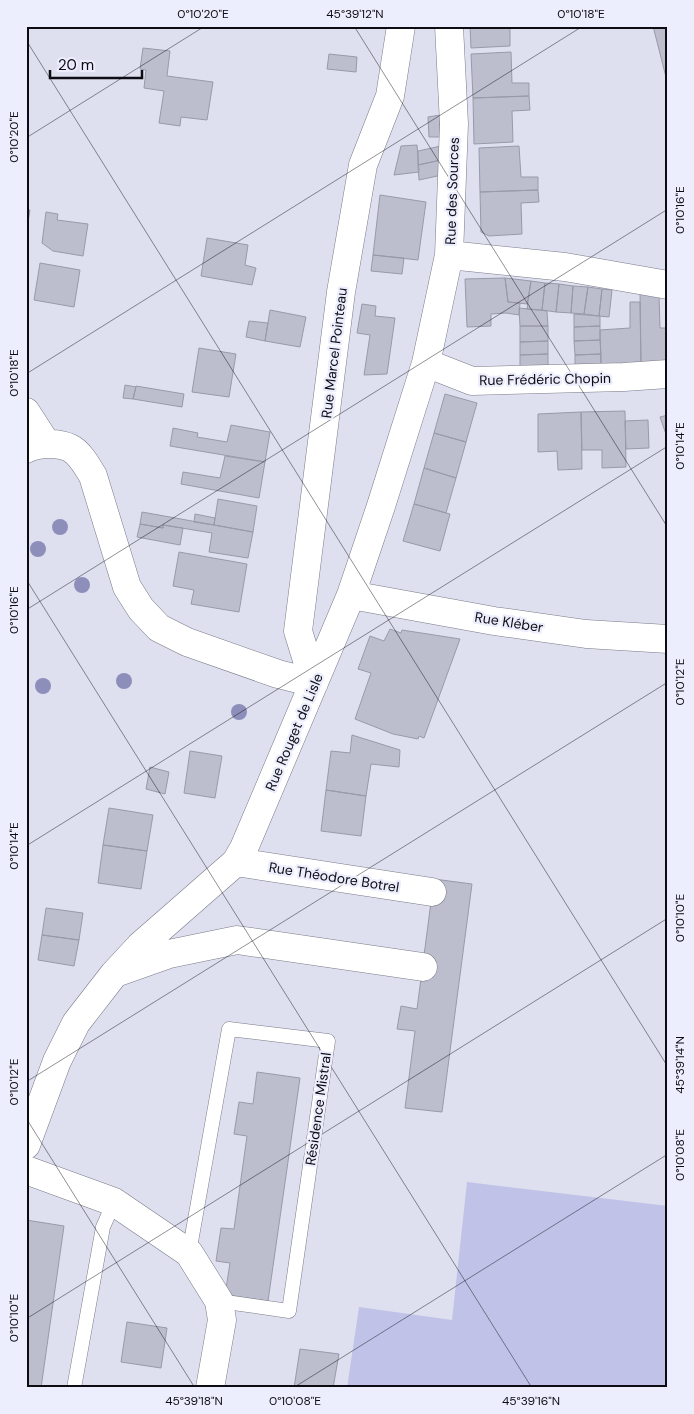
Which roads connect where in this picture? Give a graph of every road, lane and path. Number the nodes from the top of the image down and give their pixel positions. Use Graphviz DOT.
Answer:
graph roads {
  1 [pos="401,26"];
  2 [pos="449,26"];
  3 [pos="449,255"];
  4 [pos="668,285"];
  5 [pos="426,362"];
  6 [pos="668,374"];
  7 [pos="26,412"];
  8 [pos="36,446"];
  9 [pos="351,596"];
  10 [pos="668,639"];
  11 [pos="314,683"];
  12 [pos="236,862"];
  13 [pos="432,892"];
  14 [pos="423,967"];
  15 [pos="114,974"];
  16 [pos="26,1145"];
  17 [pos="26,1170"];
  18 [pos="114,1202"];
  19 [pos="189,1253"];
  20 [pos="218,1301"];
  21 [pos="74,1388"];
  22 [pos="210,1388"];
  1 -- 11 [label="street, Rue Marcel Pointeau"];
  2 -- 3 [label="street, Rue des Sources"];
  3 -- 4 [label="street, Rue des Sources"];
  3 -- 5 [label="street, Rue Rouget de Lisle"];
  5 -- 6 [label="street, Rue Frédéric Chopin"];
  5 -- 9 [label="street, Rue Rouget de Lisle"];
  7 -- 8 [label="street"];
  8 -- 11 [label="street"];
  9 -- 10 [label="street, Rue Kléber"];
  9 -- 11 [label="street, Rue Rouget de Lisle"];
  11 -- 12 [label="street, Rue Rouget de Lisle"];
  12 -- 13 [label="street, Rue Théodore Botrel"];
  12 -- 15 [label="street, Rue Rouget de Lisle"];
  14 -- 15 [label="street"];
  15 -- 16 [label="street, Rue Rouget de Lisle"];
  17 -- 18 [label="street"];
  18 -- 19 [label="street"];
  18 -- 21 [label="lane"];
  19 -- 20 [label="street"];
  19 -- 20 [label="lane, Résidence Mistral"];
  20 -- 22 [label="street"];
}
